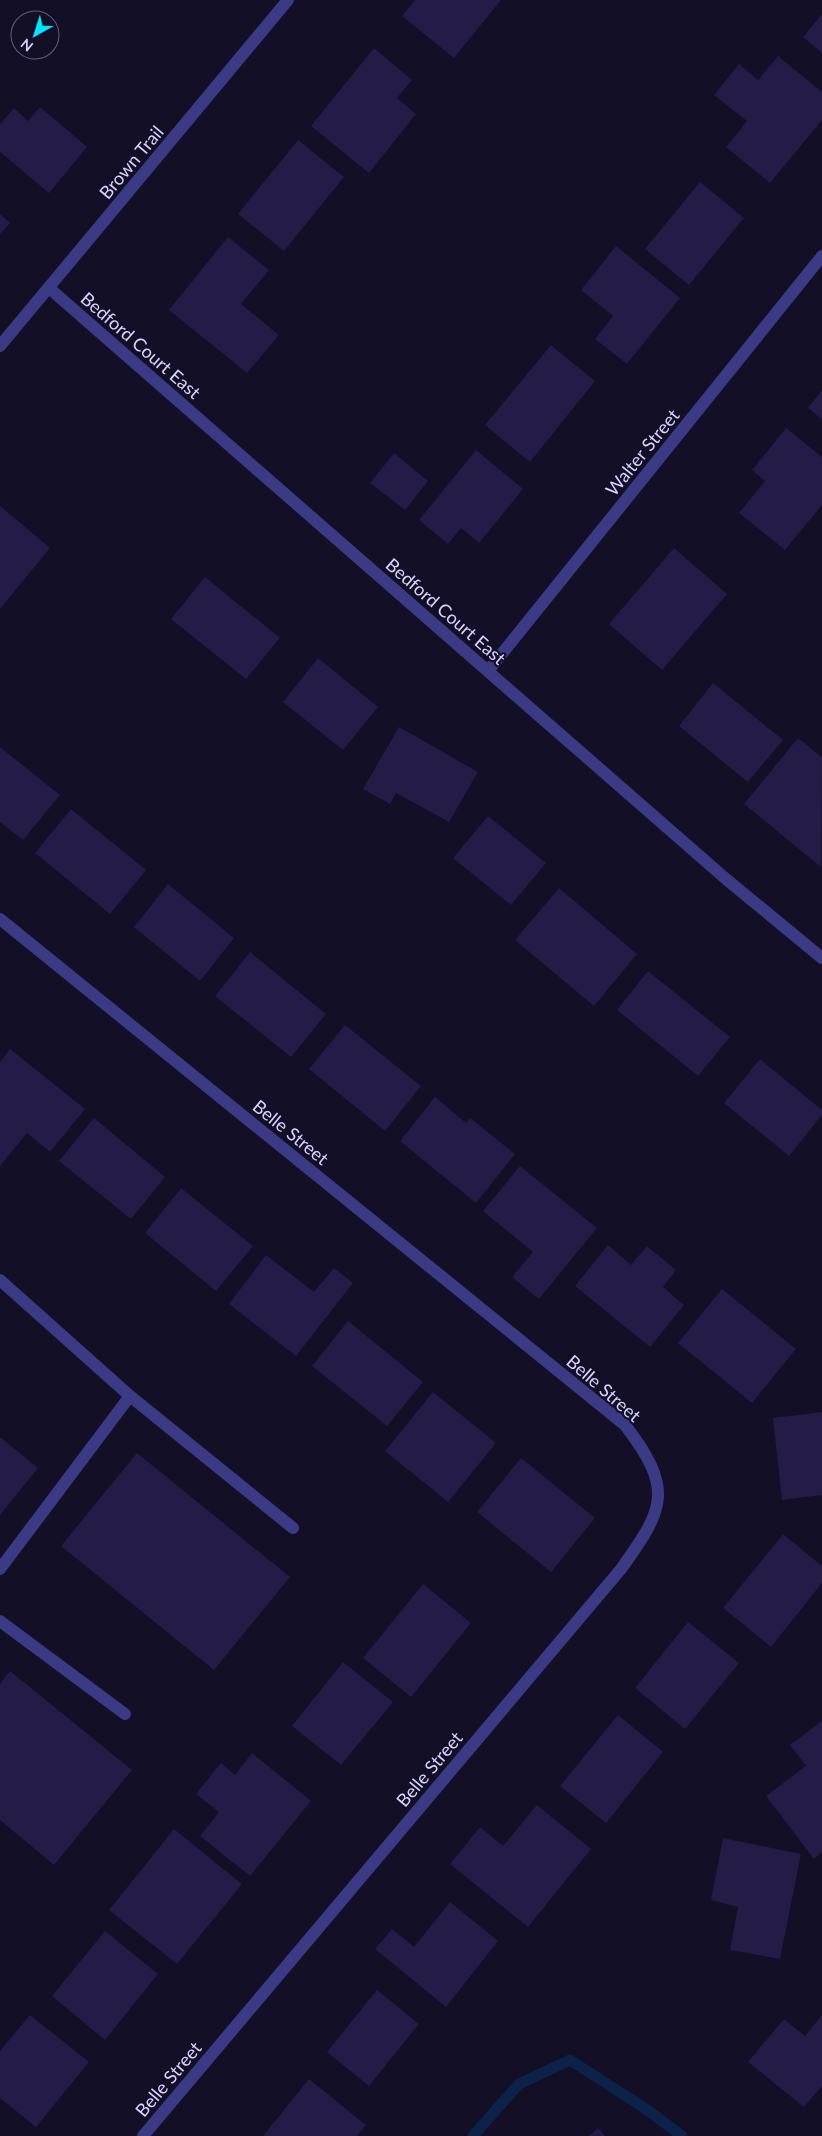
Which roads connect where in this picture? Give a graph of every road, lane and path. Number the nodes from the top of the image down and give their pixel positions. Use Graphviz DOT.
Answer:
graph roads {
  1 [pos="288,0"];
  2 [pos="822,256"];
  3 [pos="49,288"];
  4 [pos="0,346"];
  5 [pos="488,671"];
  6 [pos="0,919"];
  7 [pos="822,958"];
  8 [pos="0,1280"];
  9 [pos="130,1396"];
  10 [pos="293,1528"];
  11 [pos="0,1570"];
  12 [pos="0,1621"];
  13 [pos="125,1714"];
  14 [pos="143,2136"];
  1 -- 3 [label="street, Brown Trail"];
  2 -- 5 [label="street, Walter Street"];
  3 -- 4 [label="street, Brown Trail"];
  3 -- 5 [label="street, Bedford Court East"];
  5 -- 7 [label="street, Bedford Court East"];
  6 -- 14 [label="street, Belle Street"];
  8 -- 9 [label="street"];
  9 -- 10 [label="street"];
  9 -- 11 [label="street"];
  12 -- 13 [label="street"];
}
